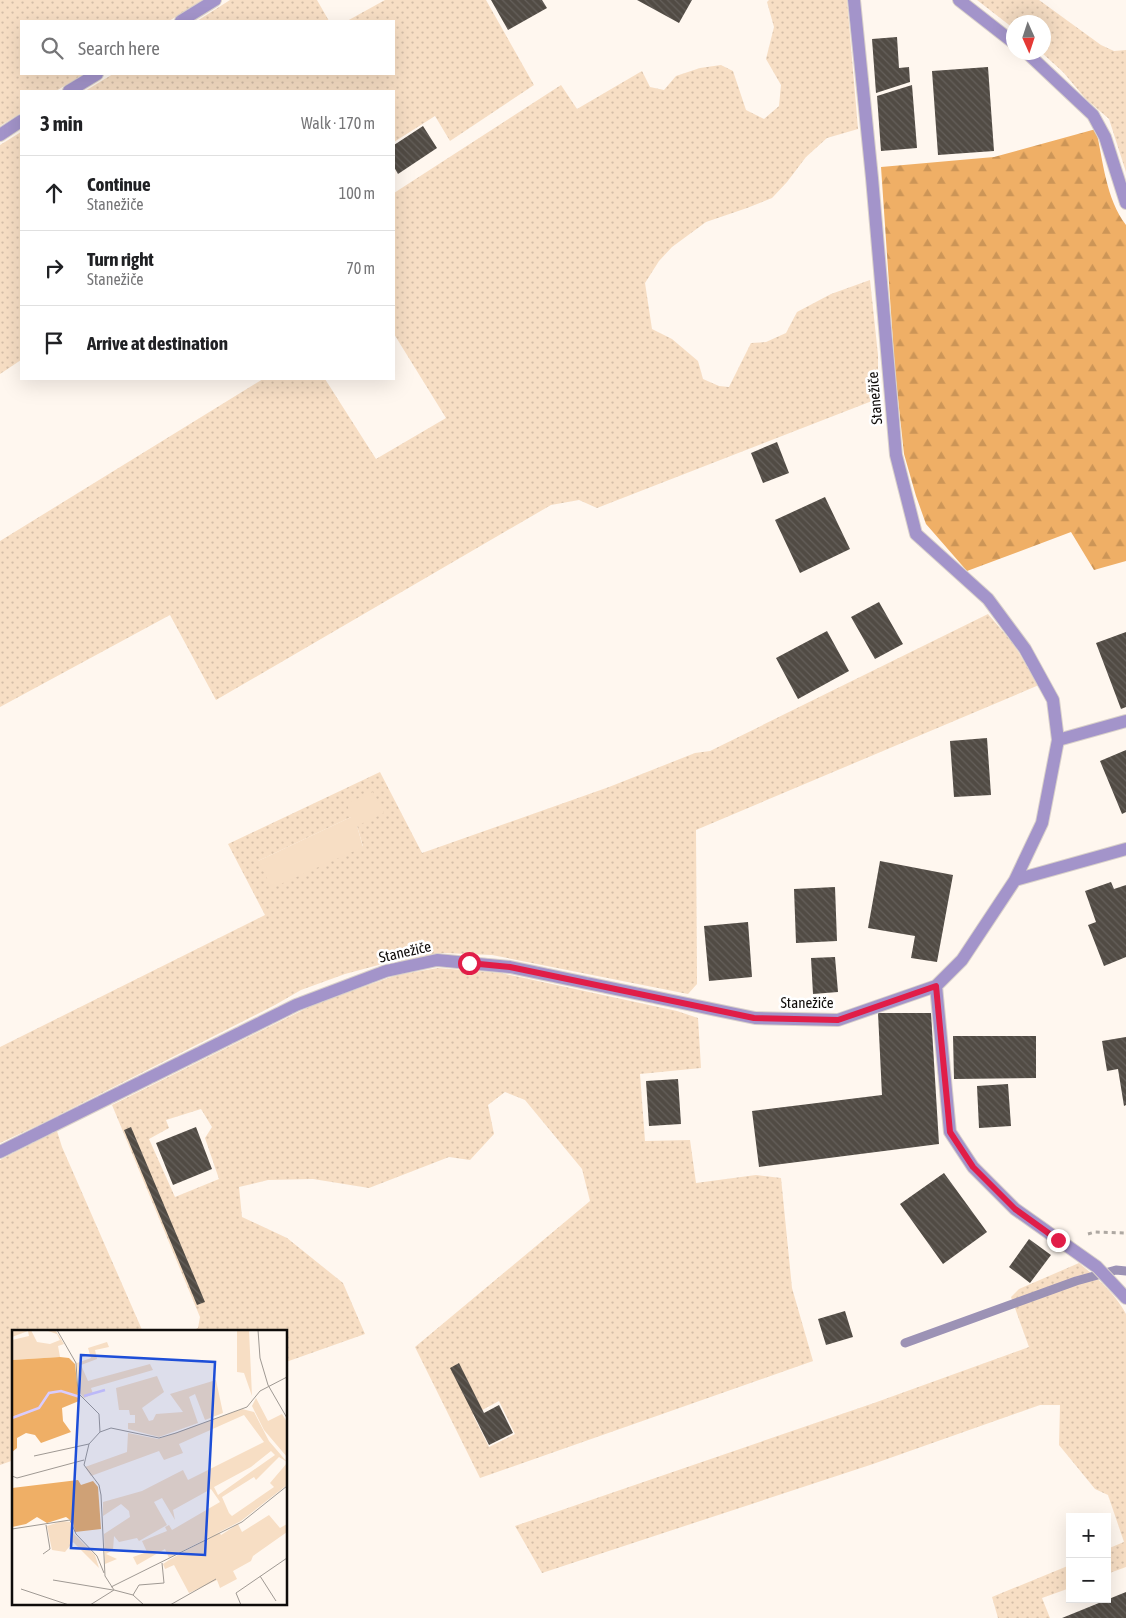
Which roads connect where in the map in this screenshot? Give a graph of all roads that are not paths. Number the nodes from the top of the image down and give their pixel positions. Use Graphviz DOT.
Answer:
graph roads {
  1 [pos="215,0"];
  2 [pos="854,0"];
  3 [pos="959,0"];
  4 [pos="183,20"];
  5 [pos="1006,37"];
  6 [pos="1035,60"];
  7 [pos="95,75"];
  8 [pos="71,90"];
  9 [pos="20,122"];
  10 [pos="0,135"];
  11 [pos="1126,203"];
  12 [pos="1126,720"];
  13 [pos="1058,740"];
  14 [pos="1126,849"];
  15 [pos="1015,880"];
  16 [pos="936,986"];
  17 [pos="0,1152"];
  18 [pos="1126,1298"];
  1 -- 4 [label="street"];
  2 -- 13 [label="street, Stanežiče"];
  3 -- 5 [label="street"];
  6 -- 11 [label="street"];
  7 -- 8 [label="street"];
  9 -- 10 [label="street"];
  12 -- 13 [label="street"];
  13 -- 15 [label="street, Stanežiče"];
  14 -- 15 [label="street"];
  15 -- 16 [label="street, Stanežiče"];
  16 -- 17 [label="street, Stanežiče"];
  16 -- 18 [label="street"];
}
